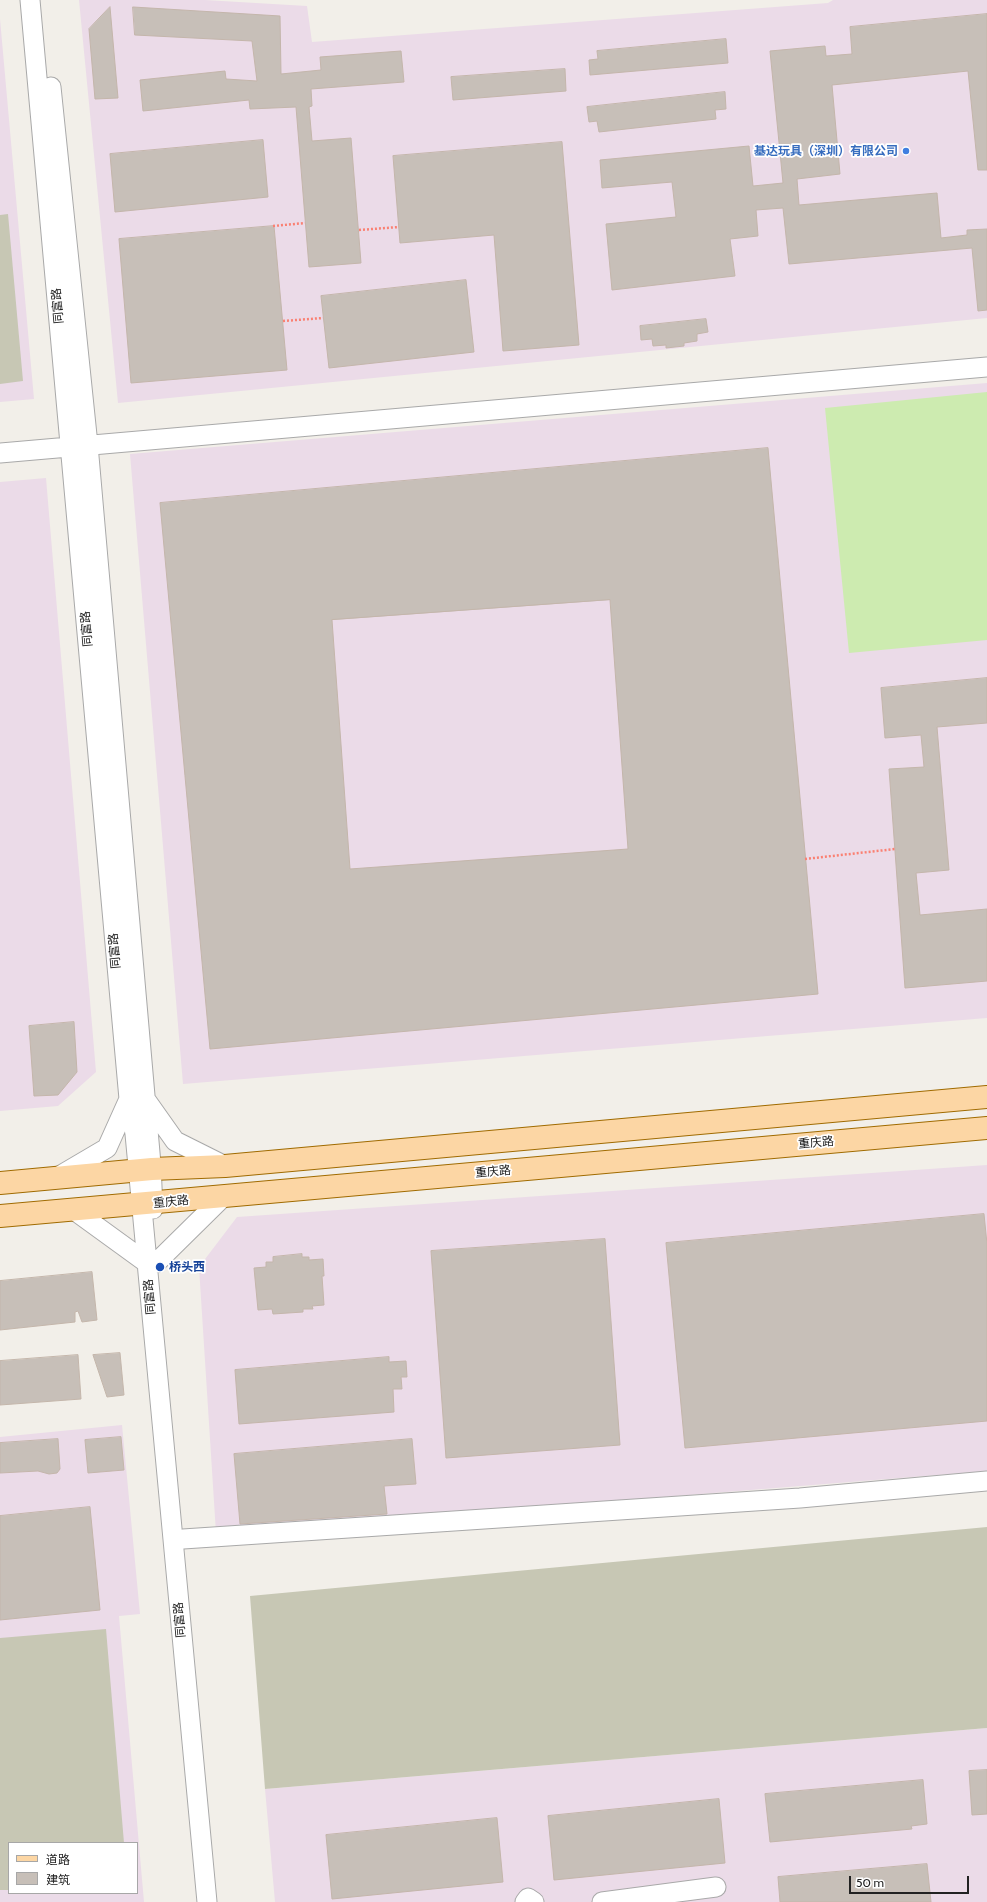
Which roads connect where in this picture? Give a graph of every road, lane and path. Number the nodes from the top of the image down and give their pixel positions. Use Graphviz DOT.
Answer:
graph roads {
  1 [pos="30,0"];
  2 [pos="42,0"];
  3 [pos="305,223"];
  4 [pos="274,226"];
  5 [pos="399,227"];
  6 [pos="358,230"];
  7 [pos="323,318"];
  8 [pos="283,321"];
  9 [pos="987,367"];
  10 [pos="79,445"];
  11 [pos="0,453"];
  12 [pos="895,849"];
  13 [pos="805,859"];
  14 [pos="987,1097"];
  15 [pos="137,1099"];
  16 [pos="987,1128"];
  17 [pos="225,1166"];
  18 [pos="144,1170"];
  19 [pos="54,1179"];
  20 [pos="0,1183"];
  21 [pos="224,1196"];
  22 [pos="147,1204"];
  23 [pos="74,1210"];
  24 [pos="0,1216"];
  25 [pos="152,1263"];
  26 [pos="987,1481"];
  27 [pos="183,1539"];
  28 [pos="716,1887"];
  29 [pos="207,1902"];
  30 [pos="218,1902"];
  31 [pos="525,1902"];
  32 [pos="534,1902"];
  33 [pos="602,1902"];
  1 -- 10 [label="street, 同富路"];
  2 -- 10 [label="street, 同富路"];
  3 -- 4 [label="path"];
  5 -- 6 [label="path"];
  7 -- 8 [label="path"];
  9 -- 10 [label="street"];
  10 -- 11 [label="street"];
  10 -- 15 [label="street, 同富路"];
  12 -- 13 [label="path"];
  14 -- 17 [label="main road"];
  15 -- 17 [label="street"];
  15 -- 18 [label="street, 同富路"];
  15 -- 19 [label="street"];
  16 -- 21 [label="main road, 重庆路"];
  17 -- 18 [label="main road"];
  18 -- 19 [label="main road"];
  18 -- 22 [label="street, 同富路"];
  19 -- 20 [label="main road"];
  21 -- 22 [label="main road, 重庆路"];
  21 -- 25 [label="street"];
  22 -- 23 [label="main road, 重庆路"];
  22 -- 25 [label="street, 同富路"];
  23 -- 24 [label="main road, 重庆路"];
  23 -- 25 [label="street"];
  25 -- 27 [label="street, 同富路"];
  25 -- 29 [label="street, 同富路"];
  26 -- 27 [label="street"];
  27 -- 30 [label="street, 同富路"];
  28 -- 33 [label="street"];
  31 -- 32 [label="street"];
}
